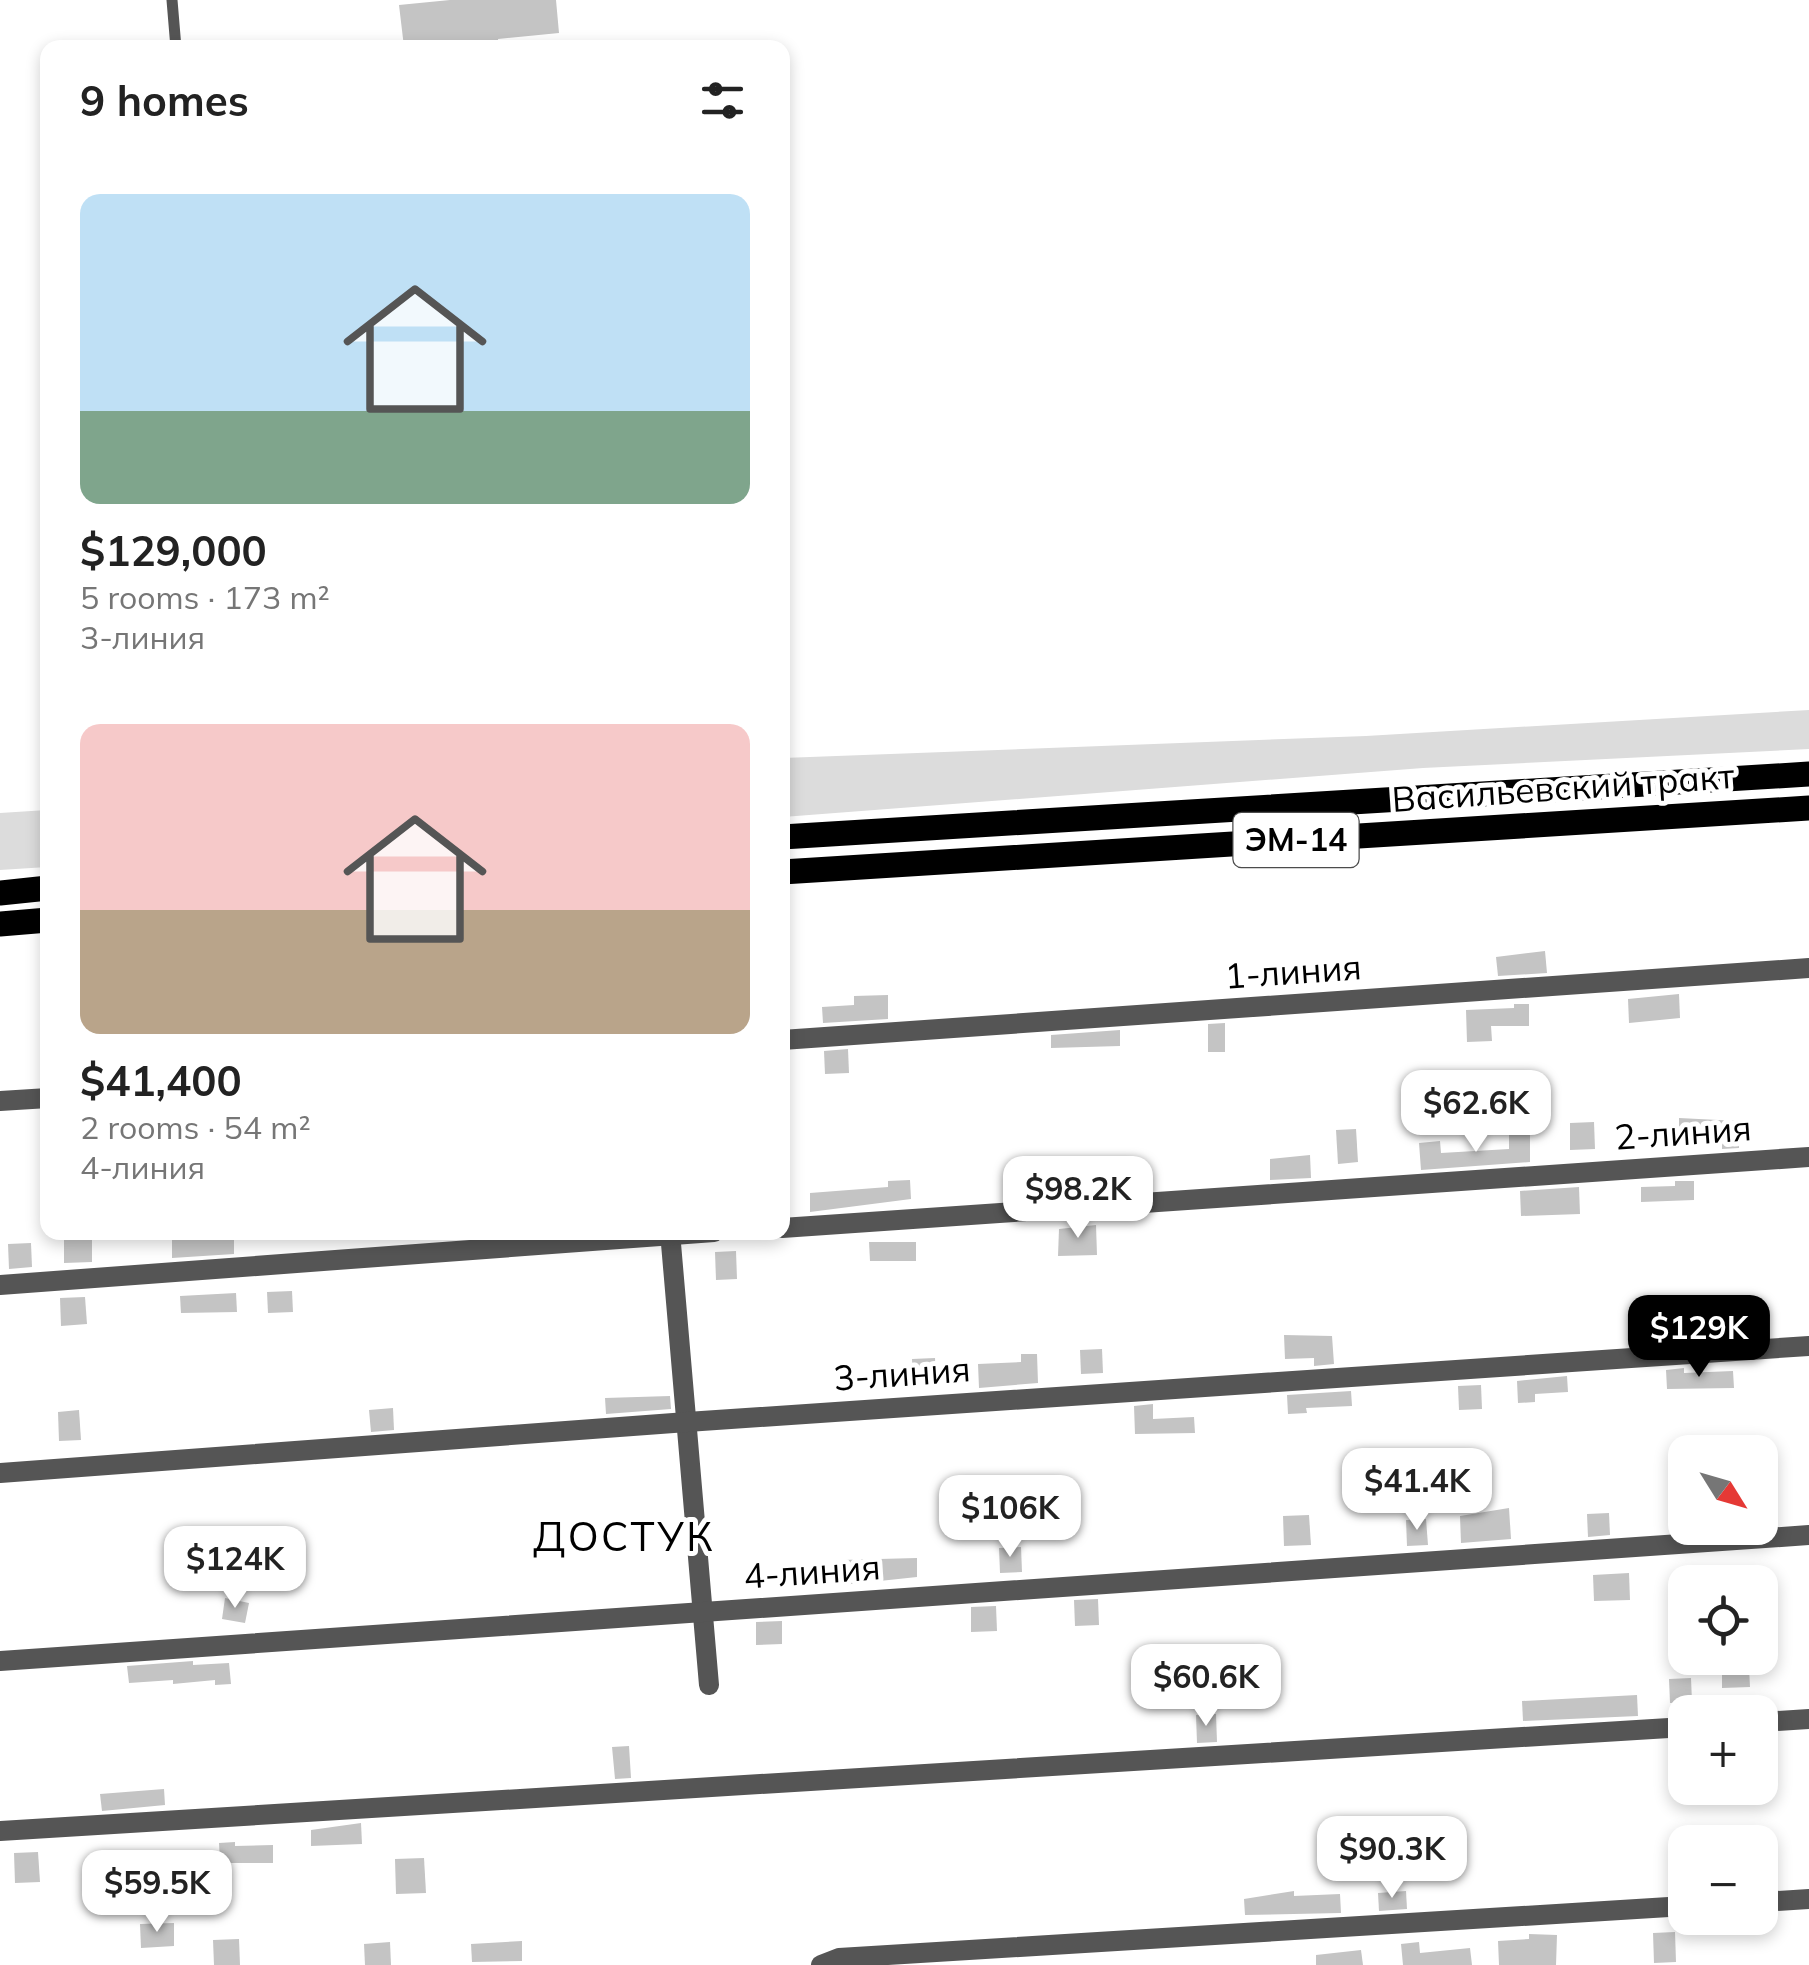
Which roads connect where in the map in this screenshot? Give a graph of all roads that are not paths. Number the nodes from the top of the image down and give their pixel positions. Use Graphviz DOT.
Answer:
graph roads {
  1 [pos="172,0"];
  2 [pos="175,40"];
  3 [pos="1809,774"];
  4 [pos="1809,808"];
  5 [pos="790,837"];
  6 [pos="790,872"];
  7 [pos="40,889"];
  8 [pos="0,893"];
  9 [pos="40,921"];
  10 [pos="0,924"];
  11 [pos="1809,968"];
  12 [pos="790,1039"];
  13 [pos="40,1098"];
  14 [pos="0,1101"];
  15 [pos="1809,1157"];
  16 [pos="790,1227"];
  17 [pos="591,1240"];
  18 [pos="671,1240"];
  19 [pos="0,1285"];
  20 [pos="1809,1346"];
  21 [pos="686,1422"];
  22 [pos="0,1473"];
  23 [pos="1809,1535"];
  24 [pos="703,1613"];
  25 [pos="0,1660"];
  26 [pos="710,1686"];
  27 [pos="1809,1719"];
  28 [pos="1778,1721"];
  29 [pos="1668,1728"];
  30 [pos="0,1831"];
  31 [pos="1809,1899"];
  32 [pos="1778,1901"];
  33 [pos="1668,1907"];
  34 [pos="821,1965"];
  1 -- 2 [label="lane"];
  3 -- 5 [label="main road, Васильевский тракт / ЭМ-14"];
  4 -- 6 [label="main road, Васильевский тракт / ЭМ-14"];
  7 -- 8 [label="main road"];
  9 -- 10 [label="main road"];
  11 -- 12 [label="street, 1-линия"];
  13 -- 14 [label="street"];
  15 -- 16 [label="street, 2-линия"];
  17 -- 19 [label="street"];
  18 -- 21 [label="street"];
  20 -- 21 [label="street, 3-линия"];
  21 -- 22 [label="street, 3-линия"];
  21 -- 24 [label="street"];
  23 -- 24 [label="street, 4-линия"];
  24 -- 25 [label="street, 4-линия"];
  24 -- 26 [label="street"];
  27 -- 28 [label="street"];
  29 -- 30 [label="street"];
  31 -- 32 [label="street"];
  33 -- 34 [label="street"];
}
